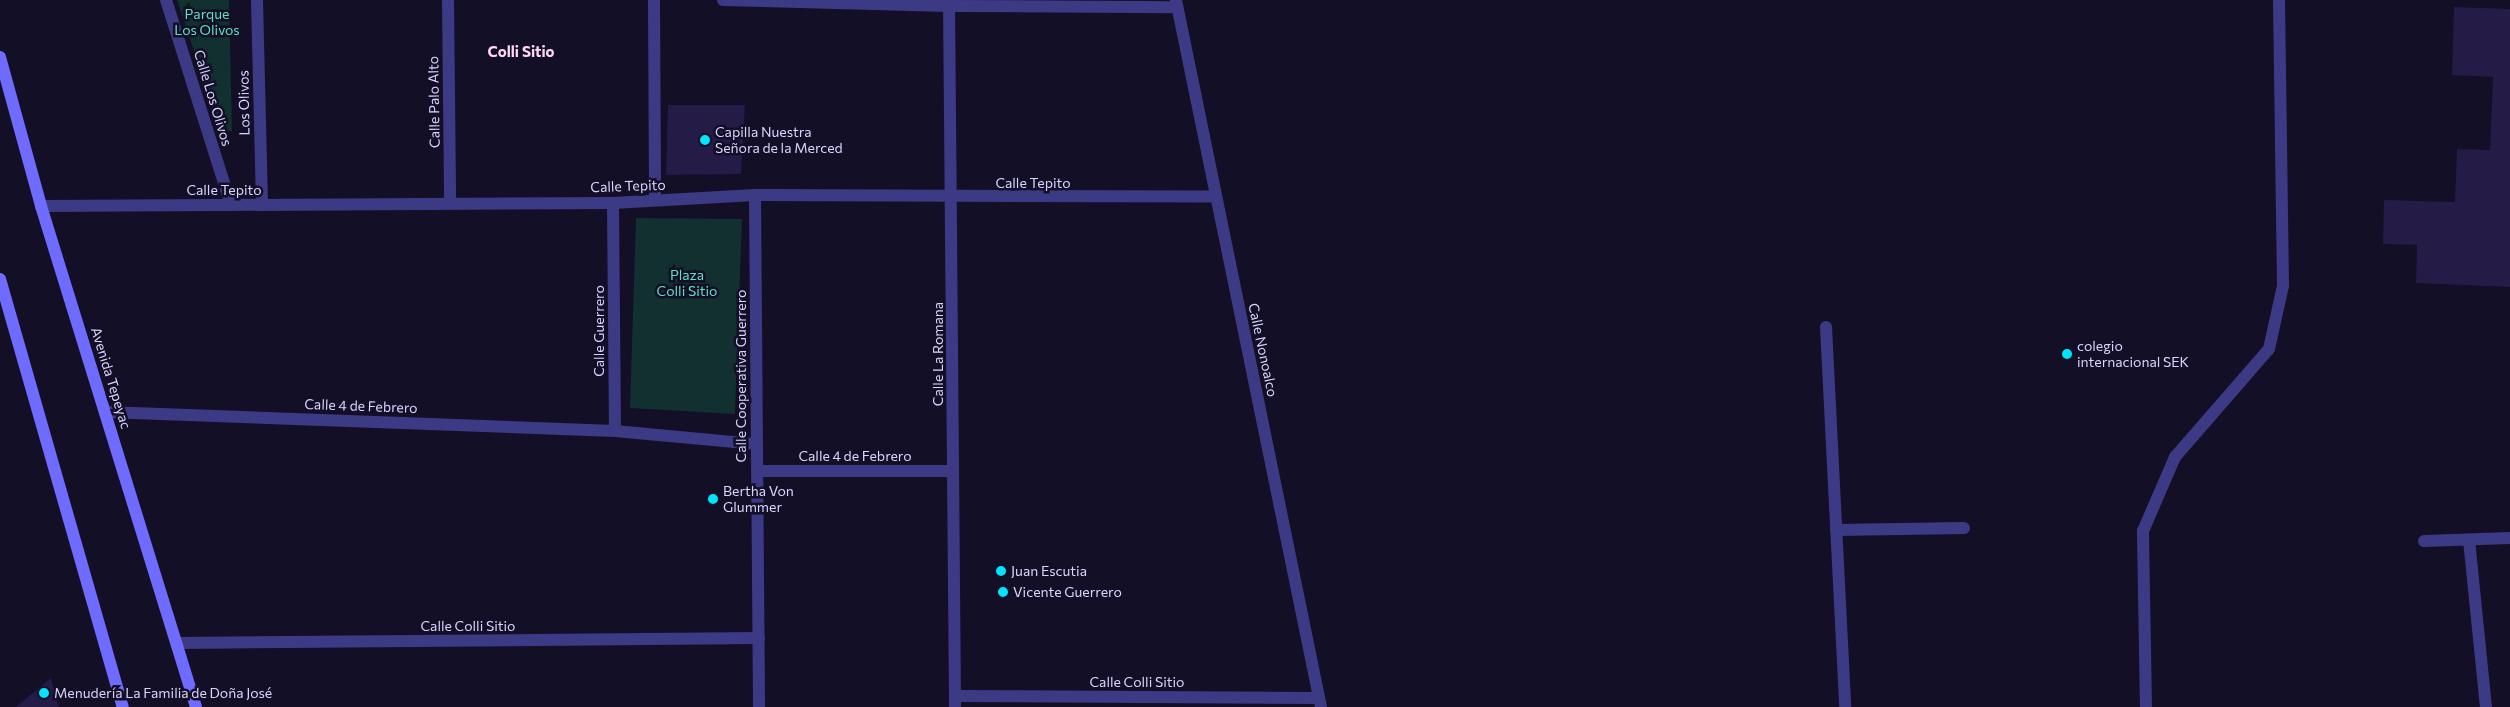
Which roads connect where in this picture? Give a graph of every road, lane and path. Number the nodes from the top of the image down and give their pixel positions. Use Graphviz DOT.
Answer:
graph roads {
  1 [pos="166,0"];
  2 [pos="257,0"];
  3 [pos="448,0"];
  4 [pos="654,0"];
  5 [pos="723,0"];
  6 [pos="2279,0"];
  7 [pos="948,3"];
  8 [pos="1176,3"];
  9 [pos="0,57"];
  10 [pos="755,196"];
  11 [pos="1216,196"];
  12 [pos="952,199"];
  13 [pos="655,200"];
  14 [pos="450,203"];
  15 [pos="613,203"];
  16 [pos="262,204"];
  17 [pos="231,205"];
  18 [pos="41,206"];
  19 [pos="0,279"];
  20 [pos="1826,327"];
  21 [pos="106,412"];
  22 [pos="615,431"];
  23 [pos="756,444"];
  24 [pos="757,471"];
  25 [pos="953,471"];
  26 [pos="1964,528"];
  27 [pos="1836,530"];
  28 [pos="2510,538"];
  29 [pos="2469,540"];
  30 [pos="2424,541"];
  31 [pos="759,638"];
  32 [pos="178,643"];
  33 [pos="955,702"];
  34 [pos="1320,702"];
  35 [pos="122,707"];
  36 [pos="196,707"];
  37 [pos="759,707"];
  38 [pos="1845,707"];
  39 [pos="2146,707"];
  40 [pos="2486,707"];
  1 -- 17 [label="street, Calle Los Olivos"];
  2 -- 16 [label="street, Los Olivos"];
  3 -- 14 [label="street, Calle Palo Alto"];
  4 -- 13 [label="street"];
  5 -- 7 [label="street"];
  6 -- 39 [label="street"];
  7 -- 8 [label="street"];
  7 -- 12 [label="street, Calle La Romana"];
  8 -- 11 [label="street, Calle Nonoalco"];
  9 -- 18 [label="street, Avenida Tepeyac"];
  10 -- 12 [label="street, Calle Tepito"];
  10 -- 13 [label="street, Calle Tepito"];
  10 -- 23 [label="street, Calle Cooperativa Guerrero"];
  11 -- 12 [label="street, Calle Tepito"];
  11 -- 34 [label="street, Calle Nonoalco"];
  12 -- 25 [label="street, Calle La Romana"];
  13 -- 15 [label="street, Calle Tepito"];
  14 -- 15 [label="street, Calle Tepito"];
  14 -- 16 [label="street, Calle Tepito"];
  15 -- 22 [label="street, Calle Guerrero"];
  16 -- 17 [label="street, Calle Tepito"];
  17 -- 18 [label="street, Calle Tepito"];
  18 -- 21 [label="street, Avenida Tepeyac"];
  19 -- 35 [label="street"];
  20 -- 27 [label="street"];
  21 -- 22 [label="street, Calle 4 de Febrero"];
  21 -- 32 [label="street, Avenida Tepeyac"];
  22 -- 23 [label="street"];
  23 -- 24 [label="street, Calle Cooperativa Guerrero"];
  24 -- 25 [label="street, Calle 4 de Febrero"];
  24 -- 31 [label="street, Calle Cooperativa Guerrero"];
  25 -- 33 [label="street, Calle La Romana"];
  26 -- 27 [label="street"];
  27 -- 38 [label="street"];
  28 -- 29 [label="street"];
  29 -- 30 [label="street"];
  29 -- 40 [label="street"];
  31 -- 32 [label="street, Calle Colli Sitio"];
  31 -- 37 [label="street, Calle Cooperativa Guerrero"];
  32 -- 36 [label="street, Avenida Tepeyac"];
  33 -- 34 [label="street, Calle Colli Sitio"];
}
